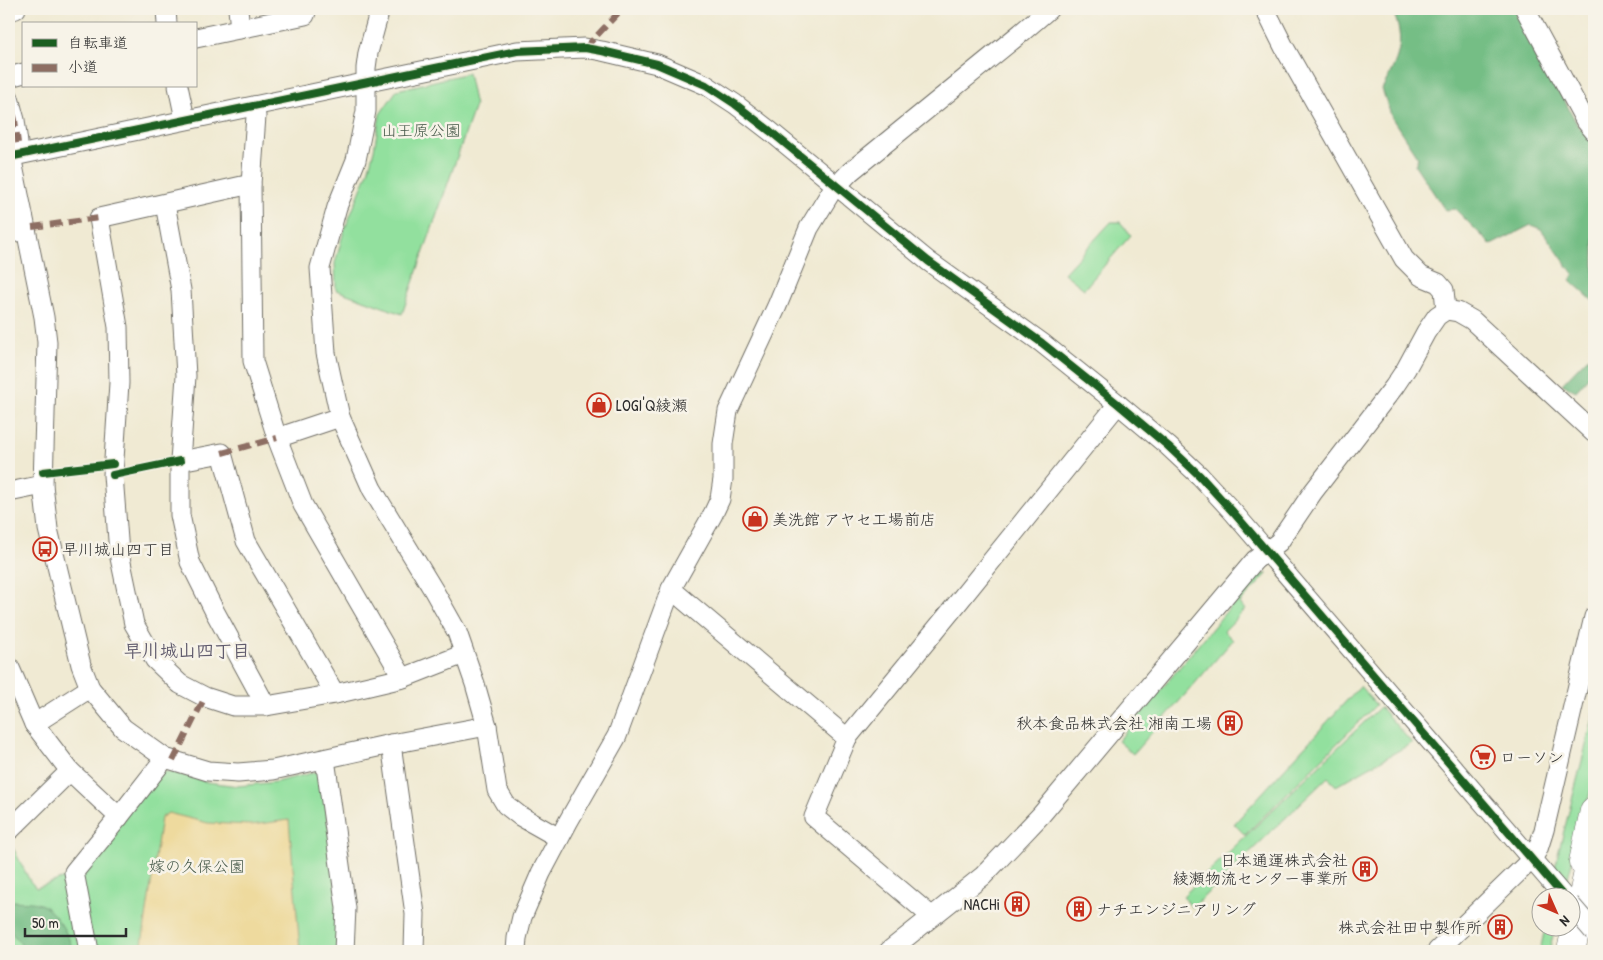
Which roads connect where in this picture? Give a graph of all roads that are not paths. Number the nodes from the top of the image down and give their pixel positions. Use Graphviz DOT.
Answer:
graph roads {
  1 [pos="16,9"];
  2 [pos="166,9"];
  3 [pos="238,9"];
  4 [pos="307,9"];
  5 [pos="380,9"];
  6 [pos="1049,9"];
  7 [pos="1265,9"];
  8 [pos="1525,9"];
  9 [pos="9,11"];
  10 [pos="167,22"];
  11 [pos="240,29"];
  12 [pos="198,38"];
  13 [pos="22,74"];
  14 [pos="9,76"];
  15 [pos="366,83"];
  16 [pos="178,88"];
  17 [pos="9,98"];
  18 [pos="254,106"];
  19 [pos="185,119"];
  20 [pos="1594,132"];
  21 [pos="12,152"];
  22 [pos="252,184"];
  23 [pos="837,185"];
  24 [pos="165,204"];
  25 [pos="17,232"];
  26 [pos="1446,310"];
  27 [pos="1118,404"];
  28 [pos="340,417"];
  29 [pos="1594,433"];
  30 [pos="277,438"];
  31 [pos="180,461"];
  32 [pos="42,485"];
  33 [pos="9,492"];
  34 [pos="1268,551"];
  35 [pos="672,588"];
  36 [pos="1594,617"];
  37 [pos="464,654"];
  38 [pos="9,666"];
  39 [pos="403,678"];
  40 [pos="90,688"];
  41 [pos="335,694"];
  42 [pos="266,706"];
  43 [pos="34,724"];
  44 [pos="487,726"];
  45 [pos="847,738"];
  46 [pos="391,744"];
  47 [pos="165,758"];
  48 [pos="325,759"];
  49 [pos="70,771"];
  50 [pos="1594,812"];
  51 [pos="119,816"];
  52 [pos="9,825"];
  53 [pos="559,838"];
  54 [pos="1594,844"];
  55 [pos="1532,859"];
  56 [pos="1557,888"];
  57 [pos="1576,888"];
  58 [pos="931,916"];
  59 [pos="1580,916"];
  60 [pos="1594,932"];
  61 [pos="1565,938"];
  62 [pos="897,949"];
  63 [pos="89,951"];
  64 [pos="344,951"];
  65 [pos="414,951"];
  66 [pos="516,951"];
  67 [pos="1437,951"];
  68 [pos="1561,951"];
  69 [pos="1571,951"];
  1 -- 9 [label="street"];
  2 -- 10 [label="street"];
  3 -- 11 [label="street"];
  4 -- 11 [label="street"];
  5 -- 15 [label="street"];
  6 -- 23 [label="street"];
  7 -- 26 [label="street"];
  8 -- 20 [label="street"];
  11 -- 12 [label="street"];
  13 -- 14 [label="street"];
  15 -- 18 [label="street"];
  15 -- 23 [label="street"];
  15 -- 28 [label="street"];
  16 -- 19 [label="street"];
  17 -- 21 [label="street"];
  18 -- 19 [label="street"];
  18 -- 22 [label="street"];
  19 -- 21 [label="street"];
  21 -- 25 [label="street"];
  22 -- 24 [label="street"];
  22 -- 30 [label="street"];
  23 -- 27 [label="street"];
  23 -- 35 [label="street"];
  24 -- 31 [label="street"];
  24 -- 42 [label="street"];
  25 -- 32 [label="street"];
  26 -- 29 [label="street"];
  26 -- 34 [label="street"];
  27 -- 34 [label="street"];
  27 -- 45 [label="street"];
  28 -- 30 [label="street"];
  28 -- 37 [label="street"];
  30 -- 39 [label="street"];
  31 -- 41 [label="street"];
  31 -- 42 [label="street"];
  32 -- 33 [label="street"];
  32 -- 40 [label="street"];
  34 -- 55 [label="street"];
  34 -- 58 [label="street"];
  35 -- 45 [label="street"];
  35 -- 53 [label="street"];
  36 -- 55 [label="street"];
  37 -- 39 [label="street"];
  37 -- 44 [label="street"];
  38 -- 43 [label="street"];
  39 -- 41 [label="street"];
  40 -- 43 [label="street"];
  40 -- 47 [label="street"];
  41 -- 42 [label="street"];
  43 -- 49 [label="street"];
  44 -- 46 [label="street"];
  44 -- 53 [label="street"];
  45 -- 58 [label="street"];
  46 -- 48 [label="street"];
  46 -- 65 [label="street"];
  47 -- 48 [label="street"];
  47 -- 51 [label="street"];
  48 -- 64 [label="street"];
  49 -- 51 [label="street"];
  49 -- 52 [label="street"];
  50 -- 57 [label="highway"];
  51 -- 63 [label="street"];
  53 -- 66 [label="street"];
  54 -- 69 [label="highway"];
  55 -- 56 [label="street"];
  55 -- 67 [label="street"];
  58 -- 62 [label="street"];
  59 -- 60 [label="street, bridge"];
  61 -- 68 [label="highway"];
}
